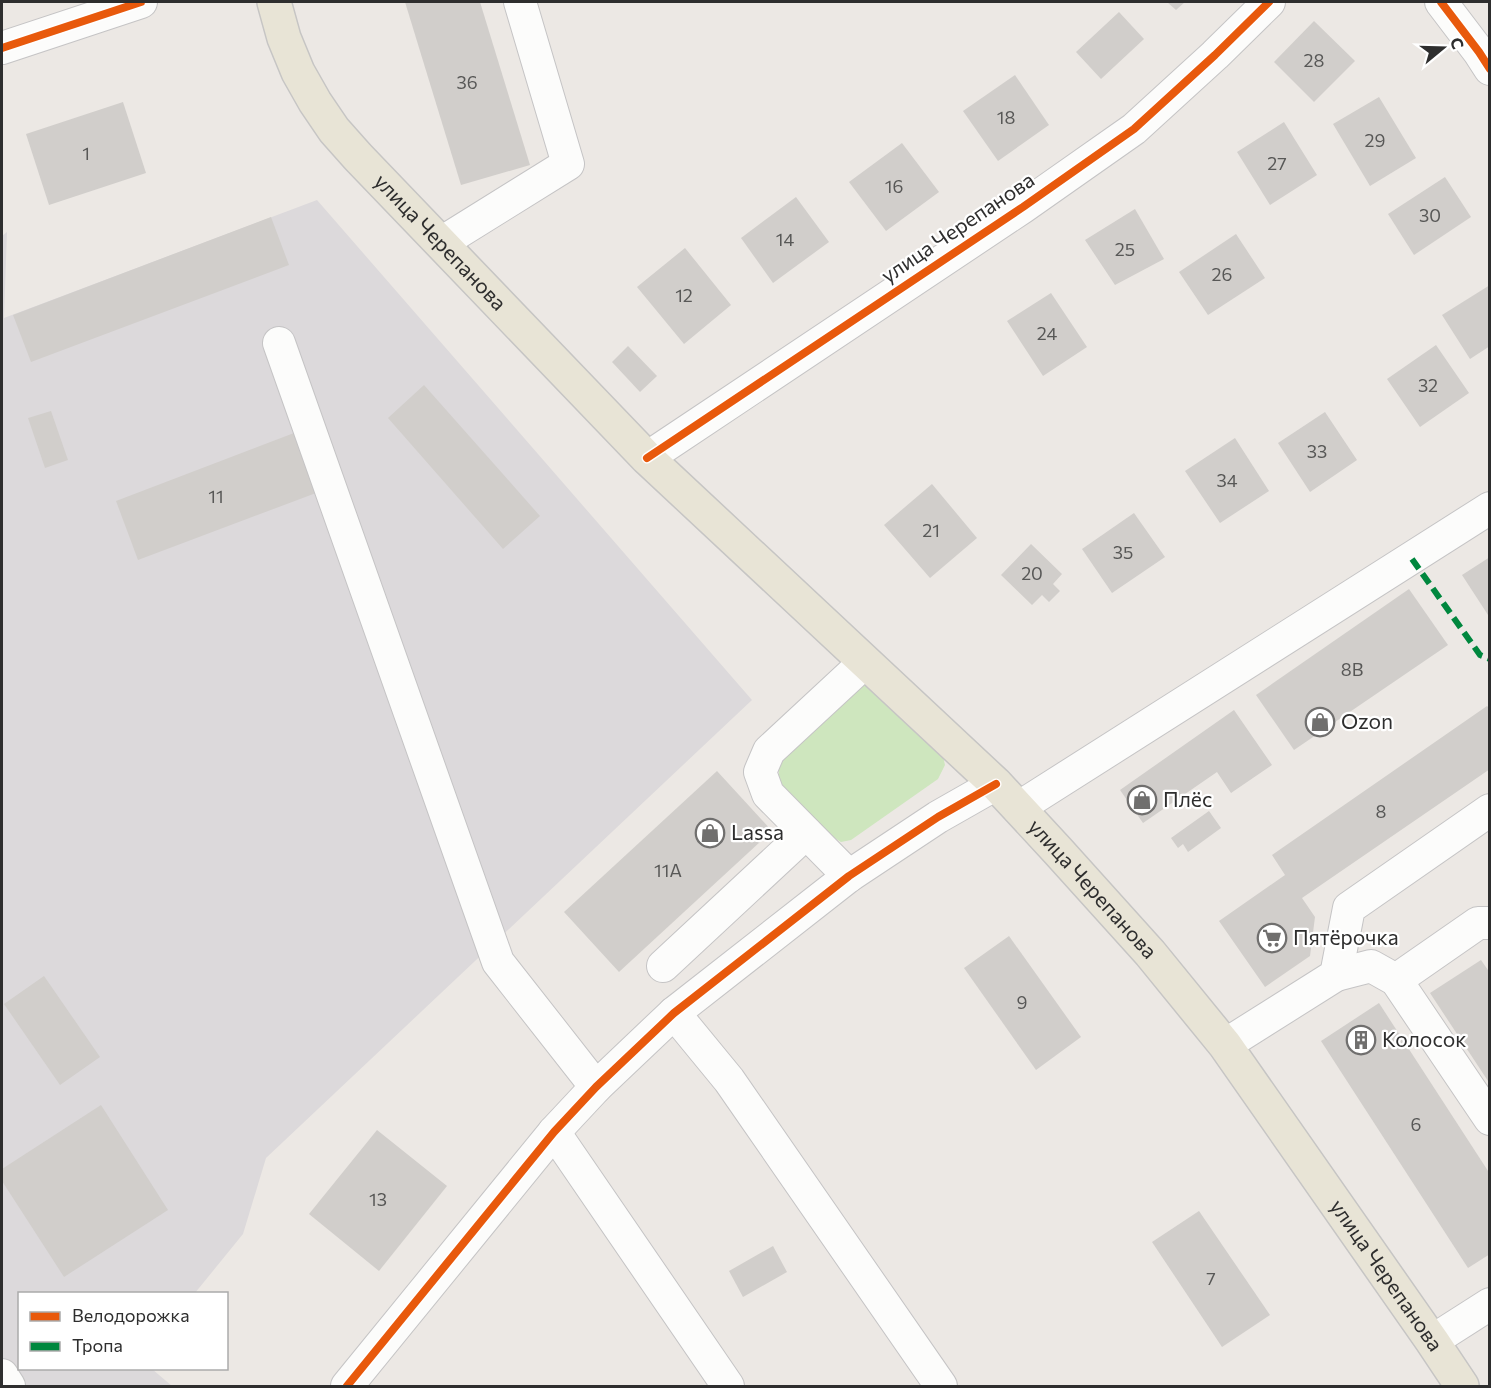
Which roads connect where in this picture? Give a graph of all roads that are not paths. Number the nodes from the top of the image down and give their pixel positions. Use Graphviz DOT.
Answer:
graph roads {
  1 [pos="141,2"];
  2 [pos="274,2"];
  3 [pos="1269,2"];
  4 [pos="1441,2"];
  5 [pos="530,4"];
  6 [pos="2,48"];
  7 [pos="1490,69"];
  8 [pos="441,243"];
  9 [pos="279,343"];
  10 [pos="647,458"];
  11 [pos="1490,508"];
  12 [pos="865,662"];
  13 [pos="996,784"];
  14 [pos="1018,808"];
  15 [pos="1490,810"];
  16 [pos="806,833"];
  17 [pos="849,876"];
  18 [pos="1490,923"];
  19 [pos="663,966"];
  20 [pos="1336,975"];
  21 [pos="1396,980"];
  22 [pos="674,1013"];
  23 [pos="1225,1045"];
  24 [pos="596,1087"];
  25 [pos="1490,1119"];
  26 [pos="554,1132"];
  27 [pos="1490,1304"];
  28 [pos="1432,1341"];
  29 [pos="2,1375"];
  30 [pos="355,1383"];
  31 [pos="9,1386"];
  32 [pos="728,1386"];
  33 [pos="941,1386"];
  34 [pos="1462,1386"];
  1 -- 6 [label="street"];
  2 -- 8 [label="main road, улица Черепанова"];
  3 -- 10 [label="street, улица Черепанова"];
  4 -- 7 [label="street"];
  5 -- 8 [label="street"];
  8 -- 10 [label="main road, улица Черепанова"];
  9 -- 24 [label="street"];
  10 -- 12 [label="main road, улица Черепанова"];
  11 -- 14 [label="street"];
  12 -- 13 [label="main road, улица Черепанова"];
  12 -- 16 [label="street"];
  13 -- 14 [label="main road, улица Черепанова"];
  13 -- 17 [label="street"];
  14 -- 23 [label="main road, улица Черепанова"];
  15 -- 20 [label="street"];
  16 -- 17 [label="street"];
  16 -- 19 [label="street"];
  17 -- 22 [label="street"];
  18 -- 21 [label="street"];
  20 -- 21 [label="street"];
  20 -- 23 [label="street"];
  21 -- 25 [label="street"];
  22 -- 24 [label="street"];
  22 -- 33 [label="street"];
  23 -- 28 [label="main road, улица Черепанова"];
  24 -- 26 [label="street"];
  26 -- 30 [label="street"];
  26 -- 32 [label="street"];
  27 -- 28 [label="street"];
  28 -- 34 [label="main road, улица Черепанова"];
  29 -- 31 [label="street"];
}
